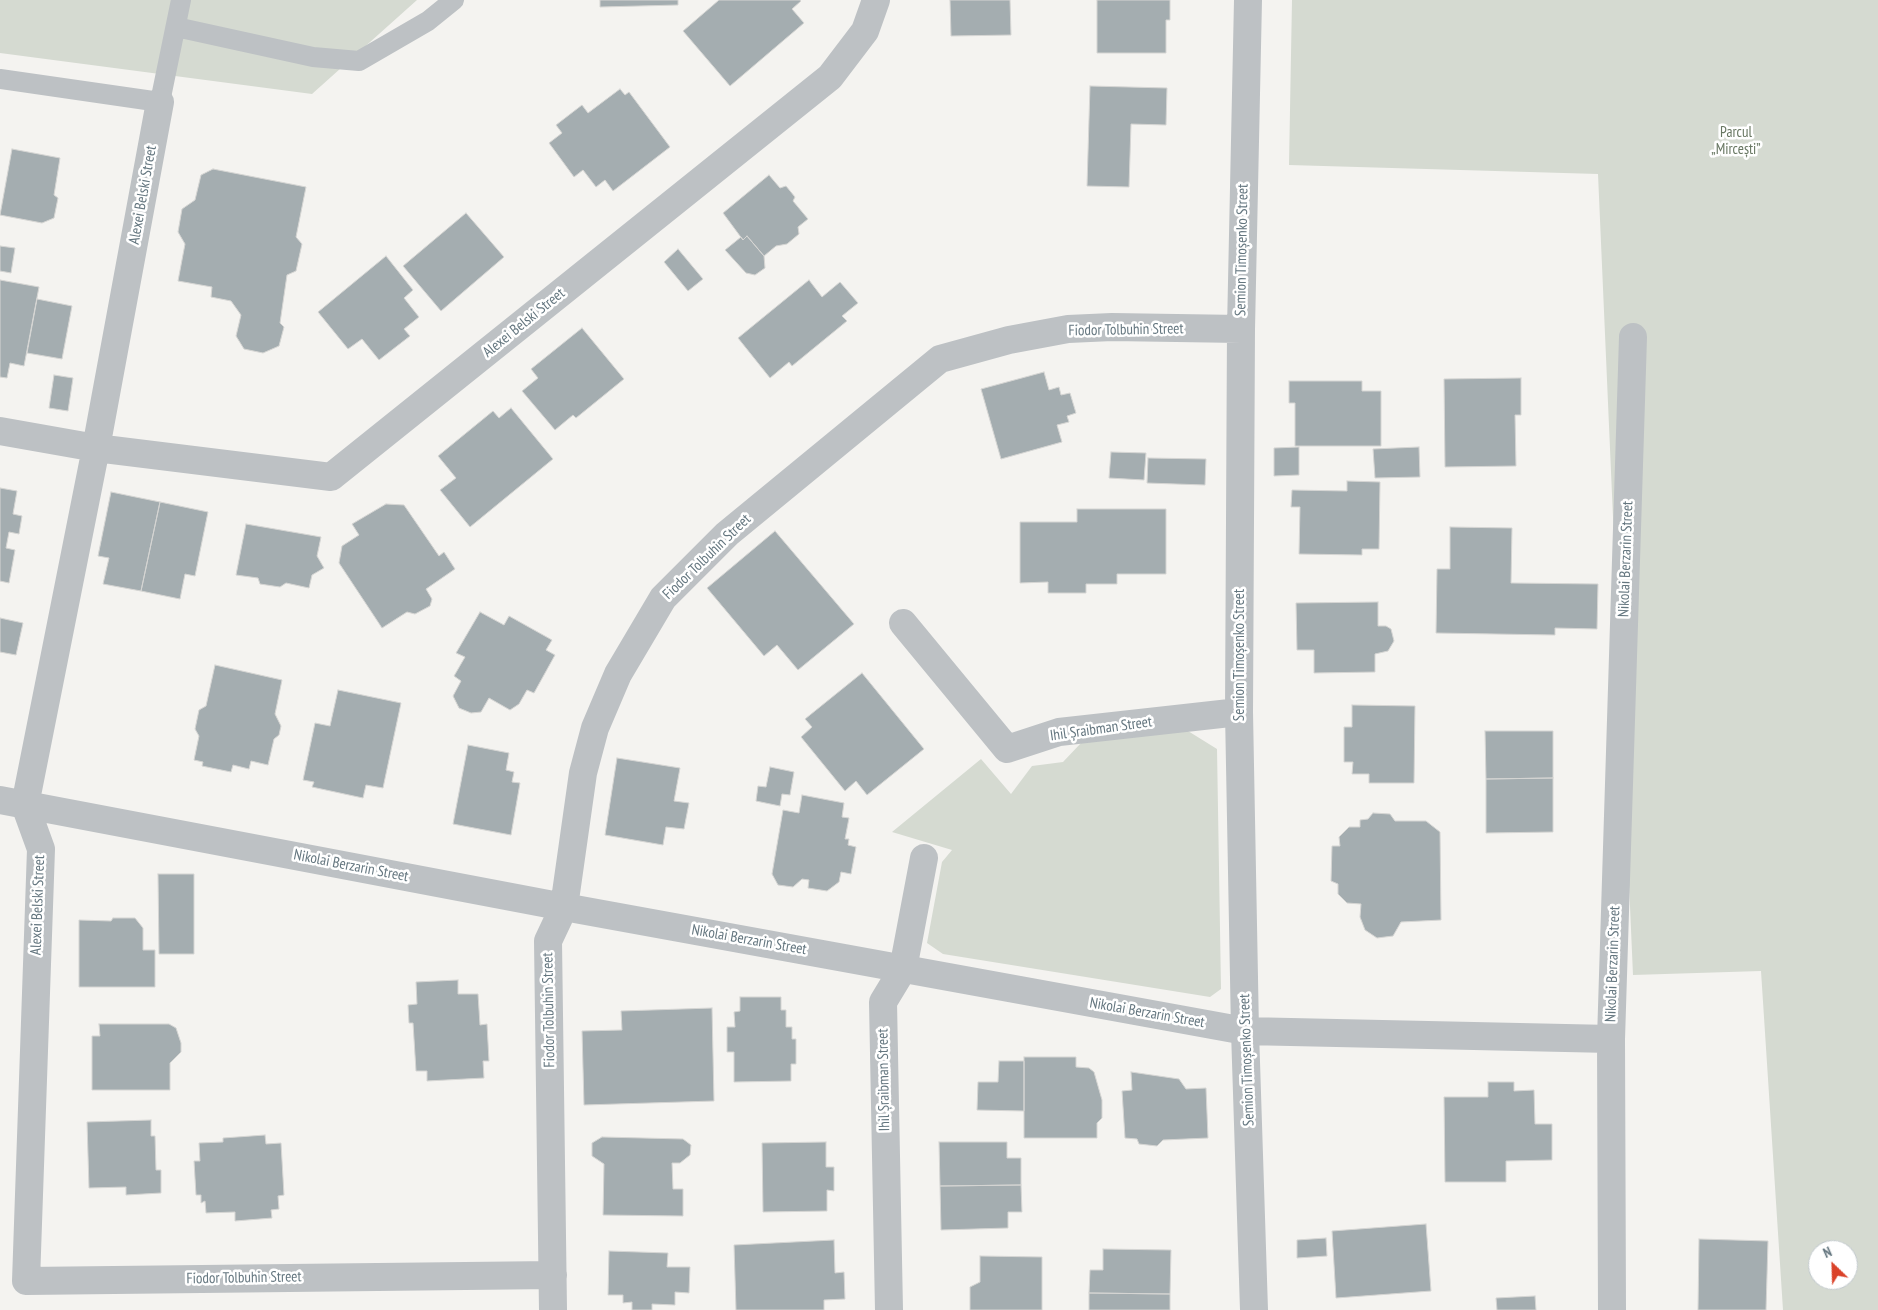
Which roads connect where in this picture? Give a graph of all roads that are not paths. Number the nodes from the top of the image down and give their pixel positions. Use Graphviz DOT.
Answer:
graph roads {
  1 [pos="181,0"];
  2 [pos="454,0"];
  3 [pos="876,0"];
  4 [pos="1248,0"];
  5 [pos="176,28"];
  6 [pos="0,79"];
  7 [pos="160,102"];
  8 [pos="1241,329"];
  9 [pos="1633,338"];
  10 [pos="0,430"];
  11 [pos="96,448"];
  12 [pos="903,623"];
  13 [pos="1239,712"];
  14 [pos="13,802"];
  15 [pos="924,858"];
  16 [pos="564,907"];
  17 [pos="904,969"];
  18 [pos="1245,1031"];
  19 [pos="1611,1039"];
  20 [pos="553,1275"];
  21 [pos="26,1281"];
  22 [pos="553,1310"];
  23 [pos="889,1310"];
  24 [pos="1254,1310"];
  25 [pos="1612,1310"];
  1 -- 5 [label="lane"];
  2 -- 5 [label="lane"];
  3 -- 11 [label="street, Alexei Belski Street"];
  4 -- 8 [label="street, Semion Timoșenko Street"];
  5 -- 7 [label="lane"];
  6 -- 7 [label="lane"];
  7 -- 11 [label="street, Alexei Belski Street"];
  8 -- 13 [label="street, Semion Timoșenko Street"];
  8 -- 16 [label="street, Fiodor Tolbuhin Street"];
  9 -- 19 [label="street, Nikolai Berzarin Street"];
  10 -- 11 [label="street, Alexei Belski Street"];
  11 -- 14 [label="street, Alexei Belski Street"];
  12 -- 13 [label="street, Ihil Șraibman Street"];
  13 -- 18 [label="street, Semion Timoșenko Street"];
  14 -- 16 [label="street, Nikolai Berzarin Street"];
  14 -- 21 [label="street, Alexei Belski Street"];
  15 -- 17 [label="street, Ihil Șraibman Street"];
  16 -- 17 [label="street, Nikolai Berzarin Street"];
  16 -- 20 [label="street, Fiodor Tolbuhin Street"];
  17 -- 18 [label="street, Nikolai Berzarin Street"];
  17 -- 23 [label="street, Ihil Șraibman Street"];
  18 -- 19 [label="street, Nikolai Berzarin Street"];
  18 -- 24 [label="street, Semion Timoșenko Street"];
  19 -- 25 [label="street"];
  20 -- 21 [label="street, Fiodor Tolbuhin Street"];
  20 -- 22 [label="street, Fiodor Tolbuhin Street"];
}
